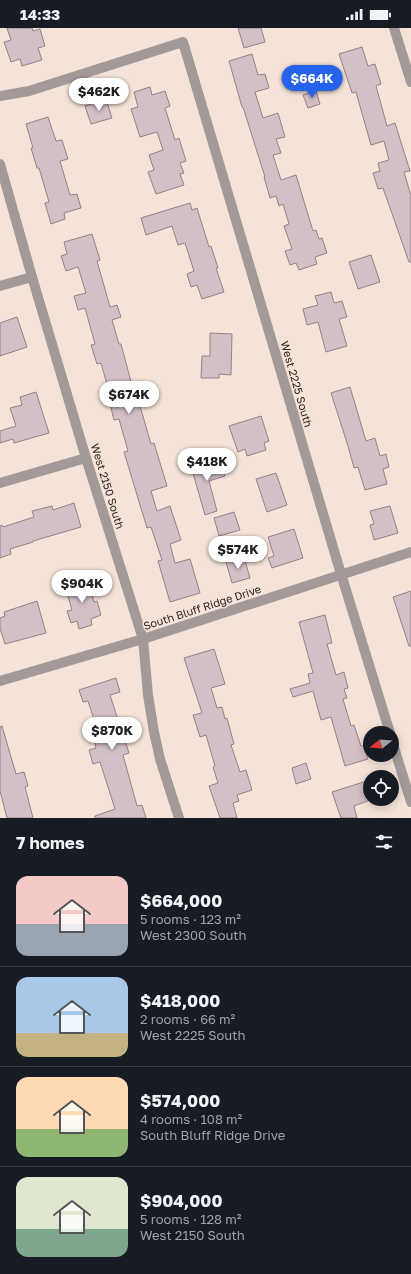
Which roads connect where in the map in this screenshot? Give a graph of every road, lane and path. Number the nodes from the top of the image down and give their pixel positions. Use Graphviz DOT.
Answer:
graph roads {
  1 [pos="394,28"];
  2 [pos="411,82"];
  3 [pos="0,96"];
  4 [pos="0,164"];
  5 [pos="32,277"];
  6 [pos="0,286"];
  7 [pos="86,458"];
  8 [pos="0,483"];
  9 [pos="411,552"];
  10 [pos="341,575"];
  11 [pos="143,639"];
  12 [pos="0,681"];
  13 [pos="388,726"];
  14 [pos="399,762"];
  15 [pos="411,802"];
  16 [pos="179,818"];
  1 -- 2 [label="street"];
  3 -- 10 [label="street, West 2225 South"];
  4 -- 5 [label="street, West 2150 South"];
  5 -- 6 [label="street"];
  5 -- 7 [label="street, West 2150 South"];
  7 -- 8 [label="street"];
  7 -- 11 [label="street, West 2150 South"];
  9 -- 10 [label="street, South Bluff Ridge Drive"];
  10 -- 11 [label="street, South Bluff Ridge Drive"];
  10 -- 13 [label="street, West 2225 South"];
  11 -- 12 [label="street, South Bluff Ridge Drive"];
  11 -- 16 [label="street, West 2150 South"];
  14 -- 15 [label="street"];
}
